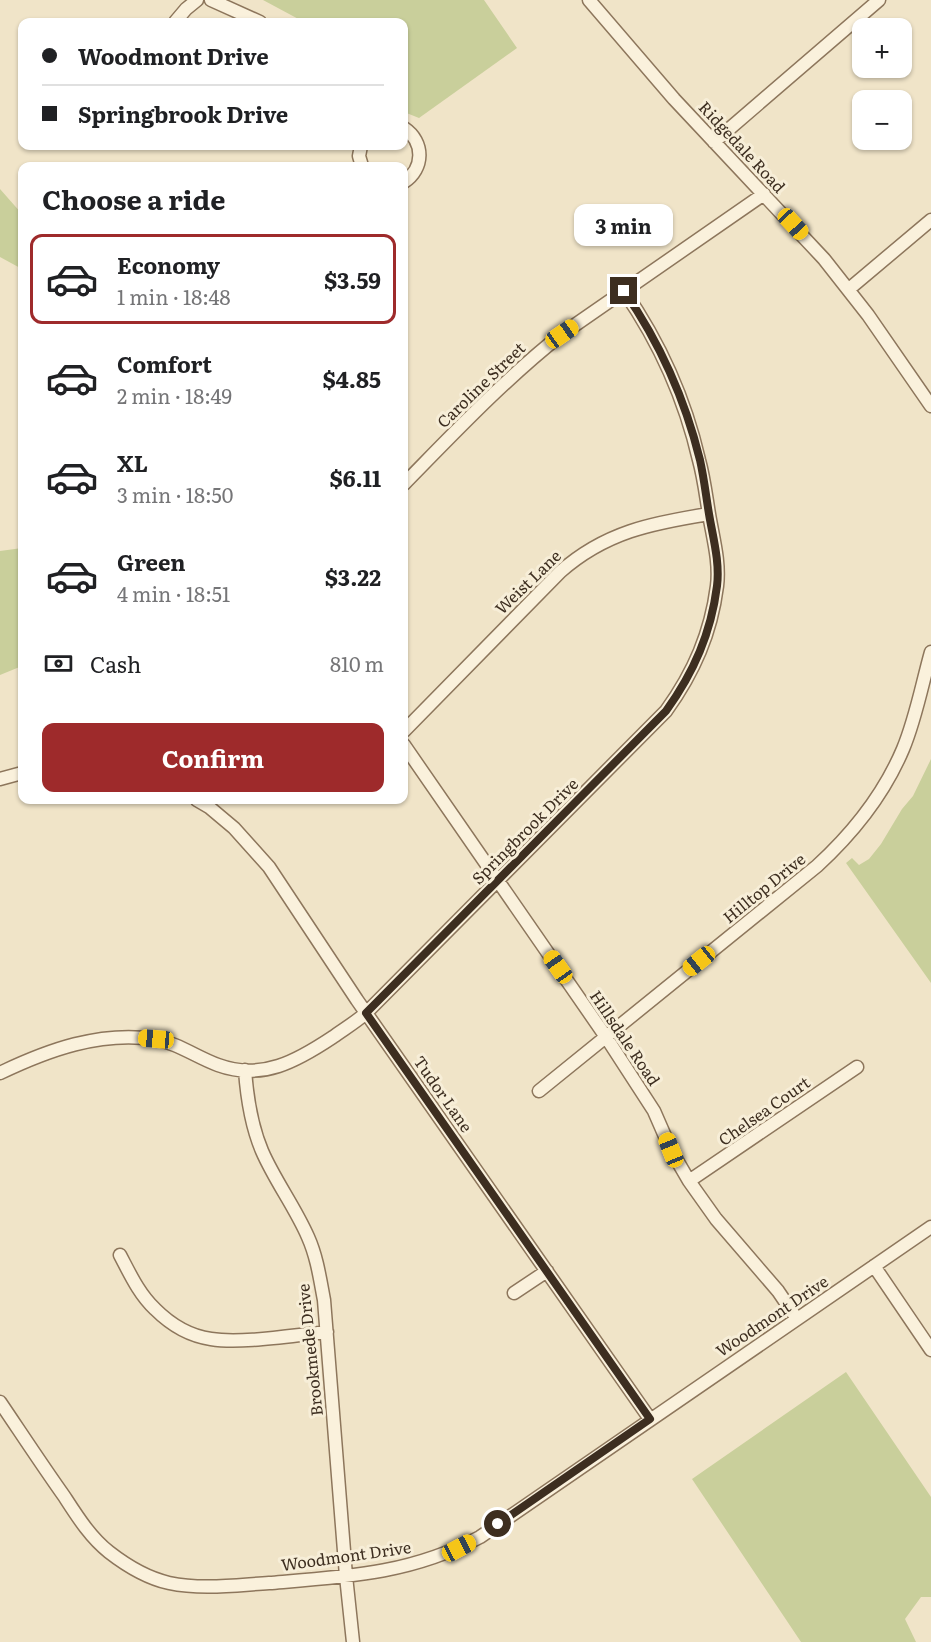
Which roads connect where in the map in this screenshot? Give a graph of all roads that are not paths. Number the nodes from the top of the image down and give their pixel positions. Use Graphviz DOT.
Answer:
graph roads {
  1 [pos="197,0"];
  2 [pos="210,0"];
  3 [pos="589,0"];
  4 [pos="879,0"];
  5 [pos="178,18"];
  6 [pos="251,18"];
  7 [pos="408,131"];
  8 [pos="714,142"];
  9 [pos="408,179"];
  10 [pos="764,194"];
  11 [pos="931,220"];
  12 [pos="849,289"];
  13 [pos="624,291"];
  14 [pos="931,406"];
  15 [pos="408,480"];
  16 [pos="709,514"];
  17 [pos="931,652"];
  18 [pos="408,727"];
  19 [pos="408,751"];
  20 [pos="18,774"];
  21 [pos="0,779"];
  22 [pos="204,804"];
  23 [pos="499,881"];
  24 [pos="366,1013"];
  25 [pos="606,1037"];
  26 [pos="857,1067"];
  27 [pos="245,1070"];
  28 [pos="0,1073"];
  29 [pos="539,1091"];
  30 [pos="689,1181"];
  31 [pos="931,1227"];
  32 [pos="120,1255"];
  33 [pos="874,1266"];
  34 [pos="547,1271"];
  35 [pos="514,1293"];
  36 [pos="797,1319"];
  37 [pos="327,1332"];
  38 [pos="931,1350"];
  39 [pos="0,1402"];
  40 [pos="650,1419"];
  41 [pos="346,1576"];
  42 [pos="352,1642"];
  1 -- 5 [label="street"];
  2 -- 6 [label="street"];
  3 -- 8 [label="street, Ridgedale Road"];
  4 -- 8 [label="street"];
  7 -- 9 [label="street"];
  8 -- 10 [label="street, Ridgedale Road"];
  10 -- 12 [label="street, Ridgedale Road"];
  10 -- 13 [label="street, Caroline Street"];
  11 -- 12 [label="street"];
  12 -- 14 [label="street, Ridgedale Road"];
  13 -- 15 [label="street, Caroline Street"];
  13 -- 16 [label="street, Springbrook Drive"];
  16 -- 18 [label="street, Weist Lane"];
  16 -- 23 [label="street, Springbrook Drive"];
  17 -- 25 [label="street, Hilltop Drive"];
  19 -- 23 [label="street, Hillsdale Road"];
  20 -- 21 [label="street"];
  22 -- 24 [label="street, Tudor Lane"];
  23 -- 24 [label="street, Springbrook Drive"];
  23 -- 25 [label="street, Hillsdale Road"];
  24 -- 27 [label="street, Springbrook Drive"];
  24 -- 34 [label="street, Tudor Lane"];
  25 -- 29 [label="street, Hilltop Drive"];
  25 -- 30 [label="street, Hillsdale Road"];
  26 -- 30 [label="street, Chelsea Court"];
  27 -- 28 [label="street, Springbrook Drive"];
  27 -- 37 [label="street, Brookmede Drive"];
  30 -- 36 [label="street, Hillsdale Road"];
  31 -- 33 [label="street, Woodmont Drive"];
  32 -- 37 [label="street"];
  33 -- 36 [label="street, Woodmont Drive"];
  33 -- 38 [label="street"];
  34 -- 35 [label="street"];
  34 -- 40 [label="street, Tudor Lane"];
  36 -- 40 [label="street, Woodmont Drive"];
  37 -- 41 [label="street, Brookmede Drive"];
  39 -- 41 [label="street, Woodmont Drive"];
  40 -- 41 [label="street, Woodmont Drive"];
  41 -- 42 [label="street, Brookmede Drive"];
}
